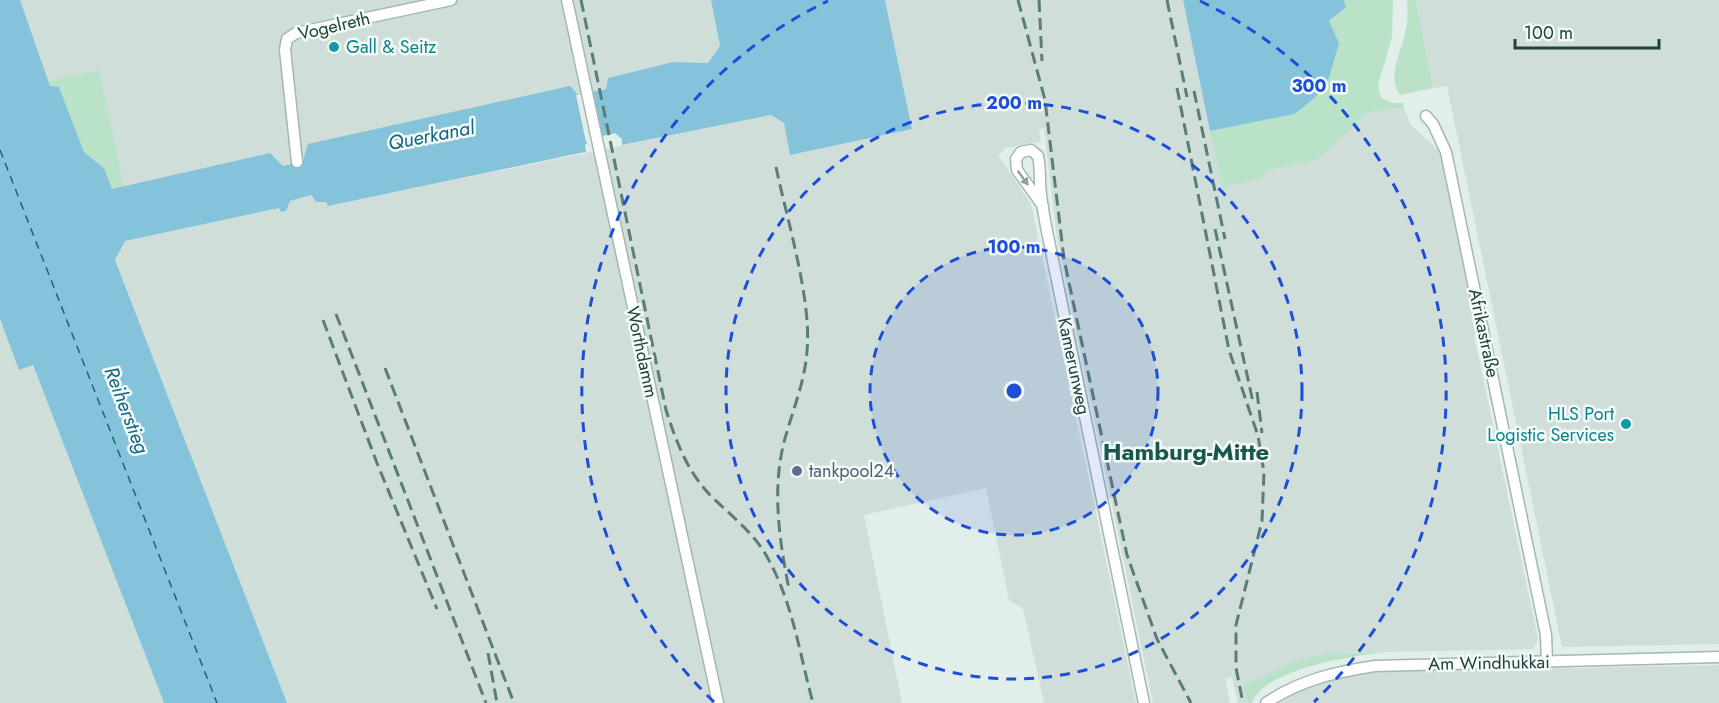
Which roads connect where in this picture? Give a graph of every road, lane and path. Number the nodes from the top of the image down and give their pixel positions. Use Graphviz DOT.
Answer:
graph roads {
  1 [pos="451,0"];
  2 [pos="567,0"];
  3 [pos="1426,116"];
  4 [pos="297,162"];
  5 [pos="1043,206"];
  6 [pos="1719,657"];
  7 [pos="1547,662"];
  8 [pos="718,703"];
  9 [pos="1144,703"];
  10 [pos="1266,703"];
  1 -- 4 [label="street, Vogelreth"];
  2 -- 8 [label="street, Worthdamm"];
  3 -- 7 [label="street, Afrikastraße"];
  5 -- 5 [label="street, Kamerunweg, one-way"];
  5 -- 9 [label="street, Kamerunweg"];
  6 -- 7 [label="street, Am Windhukkai"];
  7 -- 10 [label="street, Am Windhukkai"];
}
